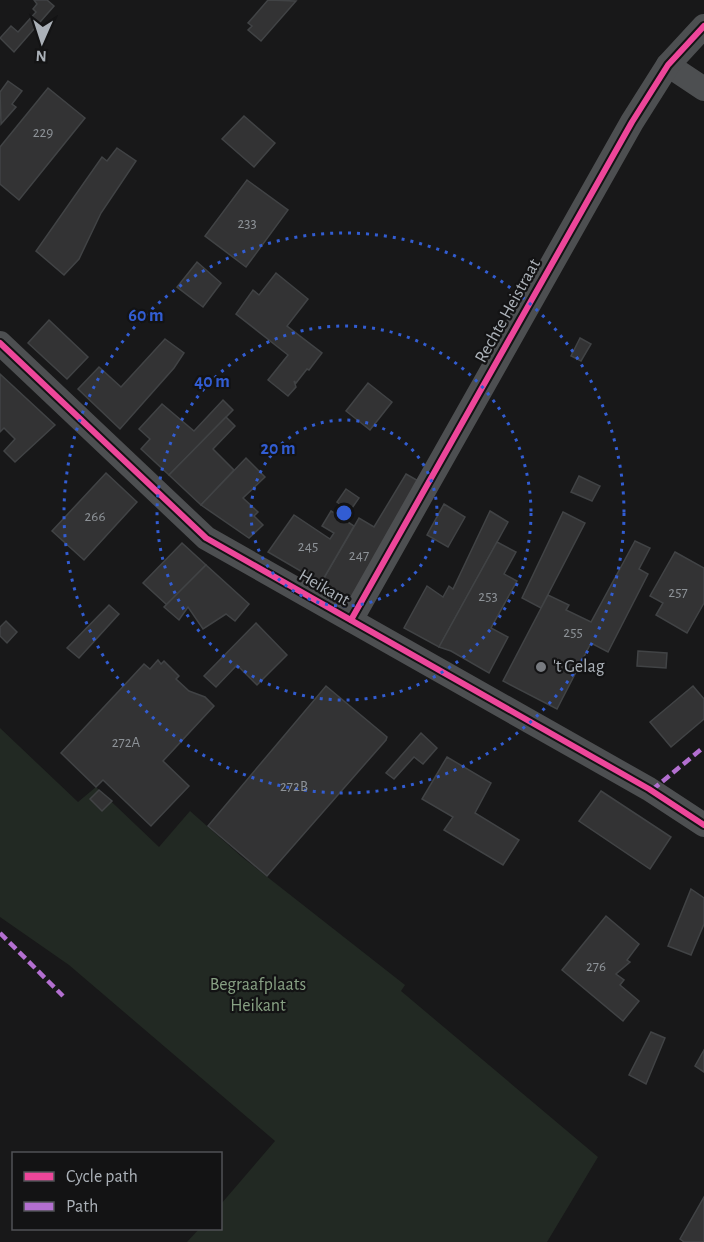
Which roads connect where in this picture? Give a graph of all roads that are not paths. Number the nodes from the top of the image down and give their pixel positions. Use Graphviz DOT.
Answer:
graph roads {
  1 [pos="704,26"];
  2 [pos="668,65"];
  3 [pos="704,89"];
  4 [pos="0,343"];
  5 [pos="351,620"];
  6 [pos="704,825"];
  1 -- 2 [label="street, Rechte Heistraat"];
  2 -- 3 [label="street"];
  2 -- 5 [label="street, Rechte Heistraat"];
  4 -- 5 [label="street, Heikant"];
  5 -- 6 [label="street, Heikant"];
}
